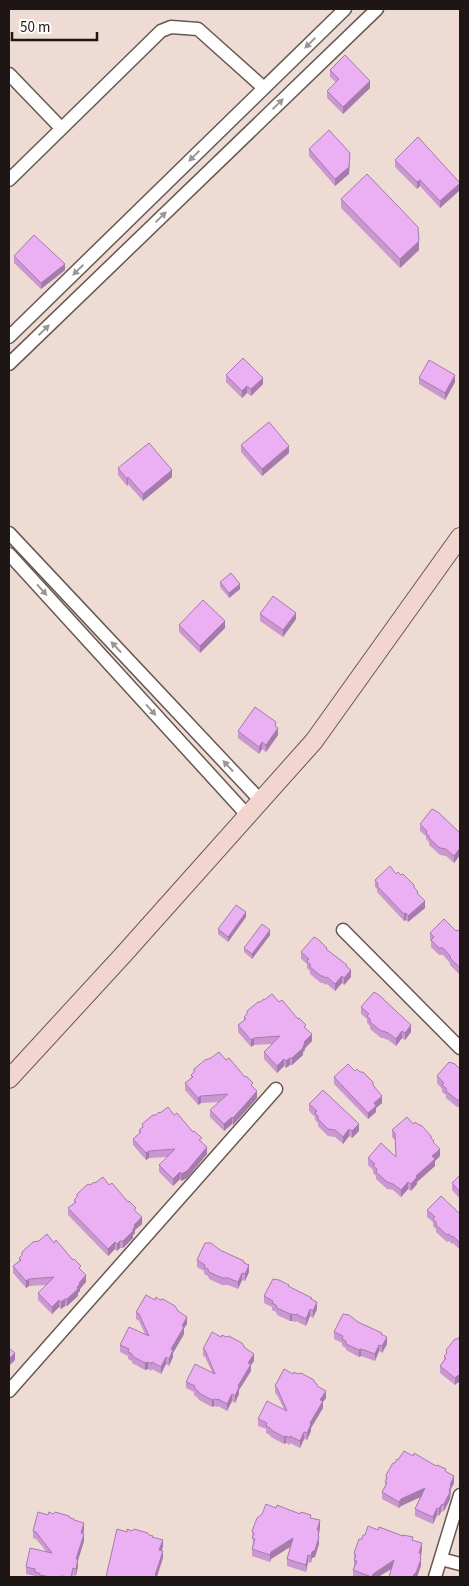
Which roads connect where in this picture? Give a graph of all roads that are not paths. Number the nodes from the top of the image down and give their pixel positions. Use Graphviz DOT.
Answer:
graph roads {
  1 [pos="345,9"];
  2 [pos="377,9"];
  3 [pos="9,74"];
  4 [pos="264,88"];
  5 [pos="61,128"];
  6 [pos="9,180"];
  7 [pos="9,337"];
  8 [pos="9,364"];
  9 [pos="9,533"];
  10 [pos="460,537"];
  11 [pos="9,554"];
  12 [pos="261,801"];
  13 [pos="248,816"];
  14 [pos="343,930"];
  15 [pos="460,1048"];
  16 [pos="9,1079"];
  17 [pos="276,1089"];
  18 [pos="9,1391"];
  19 [pos="460,1496"];
  20 [pos="441,1559"];
  21 [pos="460,1564"];
  22 [pos="435,1577"];
  1 -- 4 [label="street, one-way"];
  8 -- 2 [label="street, one-way"];
  3 -- 5 [label="street"];
  4 -- 5 [label="street"];
  4 -- 7 [label="street, one-way"];
  5 -- 6 [label="street"];
  12 -- 9 [label="street, one-way"];
  10 -- 12 [label="street"];
  11 -- 13 [label="street, one-way"];
  12 -- 13 [label="street"];
  13 -- 16 [label="street"];
  14 -- 15 [label="street"];
  17 -- 18 [label="street"];
  19 -- 20 [label="street"];
  20 -- 21 [label="street"];
  20 -- 22 [label="street"];
}
